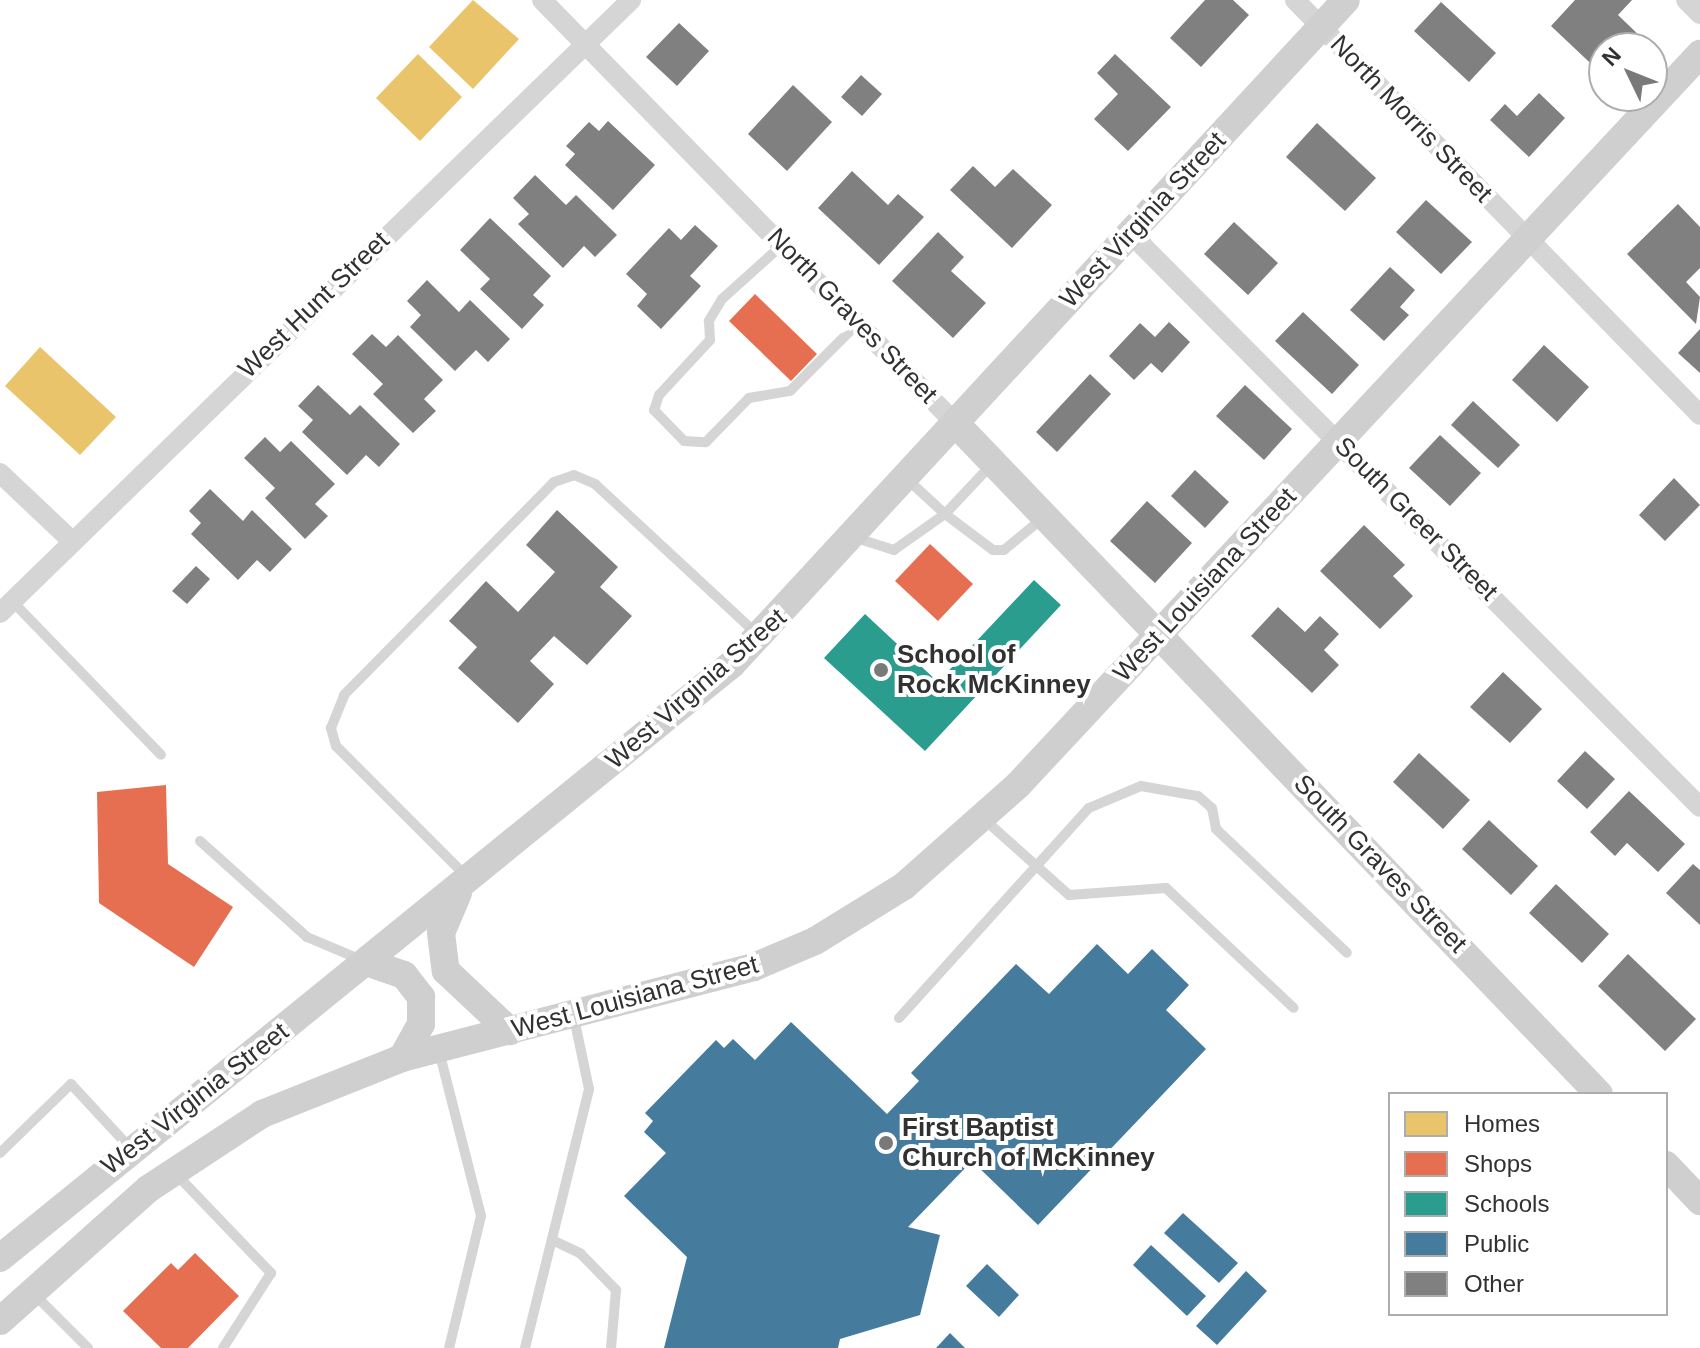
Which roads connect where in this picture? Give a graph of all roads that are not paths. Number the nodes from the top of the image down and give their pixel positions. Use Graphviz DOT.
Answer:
graph roads {
  1 [pos="542,0"];
  2 [pos="631,0"];
  3 [pos="1295,0"];
  4 [pos="1346,0"];
  5 [pos="1686,0"];
  6 [pos="1700,14"];
  7 [pos="1321,27"];
  8 [pos="586,46"];
  9 [pos="1700,54"];
  10 [pos="1130,233"];
  11 [pos="1528,237"];
  12 [pos="782,245"];
  13 [pos="858,323"];
  14 [pos="1700,415"];
  15 [pos="957,425"];
  16 [pos="1339,441"];
  17 [pos="994,463"];
  18 [pos="0,473"];
  19 [pos="907,479"];
  20 [pos="945,514"];
  21 [pos="1046,516"];
  22 [pos="853,537"];
  23 [pos="72,541"];
  24 [pos="6,607"];
  25 [pos="1159,634"];
  26 [pos="760,637"];
  27 [pos="161,755"];
  28 [pos="1700,807"];
  29 [pos="984,819"];
  30 [pos="200,841"];
  31 [pos="1038,868"];
  32 [pos="465,884"];
  33 [pos="1347,953"];
  34 [pos="369,963"];
  35 [pos="1294,1008"];
  36 [pos="574,1018"];
  37 [pos="899,1018"];
  38 [pos="510,1031"];
  39 [pos="439,1048"];
  40 [pos="402,1058"];
  41 [pos="1597,1092"];
  42 [pos="130,1148"];
  43 [pos="0,1153"];
  44 [pos="1668,1167"];
  45 [pos="173,1171"];
  46 [pos="1700,1201"];
  47 [pos="552,1240"];
  48 [pos="0,1258"];
  49 [pos="31,1291"];
  50 [pos="0,1320"];
  51 [pos="88,1348"];
  52 [pos="223,1348"];
  53 [pos="449,1348"];
  54 [pos="525,1348"];
  55 [pos="611,1348"];
  1 -- 8 [label="street, North Graves Street"];
  2 -- 8 [label="street, West Hunt Street"];
  3 -- 7 [label="street, North Morris Street"];
  4 -- 7 [label="main road, West Virginia Street"];
  5 -- 6 [label="street"];
  7 -- 10 [label="main road, West Virginia Street"];
  7 -- 11 [label="street, North Morris Street"];
  8 -- 12 [label="street, North Graves Street"];
  8 -- 23 [label="street, West Hunt Street"];
  9 -- 11 [label="main road, West Louisiana Street"];
  10 -- 15 [label="main road, West Virginia Street"];
  10 -- 16 [label="street, South Greer Street"];
  11 -- 14 [label="street, North Morris Street"];
  11 -- 16 [label="main road, West Louisiana Street"];
  12 -- 13 [label="street, North Graves Street"];
  12 -- 13 [label="lane"];
  13 -- 15 [label="street, North Graves Street"];
  15 -- 17 [label="main road, North Graves Street"];
  15 -- 19 [label="main road, West Virginia Street"];
  16 -- 25 [label="main road, West Louisiana Street"];
  16 -- 28 [label="street, South Greer Street"];
  17 -- 20 [label="lane"];
  17 -- 21 [label="main road, North Graves Street"];
  18 -- 23 [label="street"];
  19 -- 20 [label="lane"];
  19 -- 22 [label="main road, West Virginia Street"];
  20 -- 21 [label="lane"];
  20 -- 22 [label="lane"];
  21 -- 25 [label="main road, North Graves Street"];
  22 -- 26 [label="main road, West Virginia Street"];
  23 -- 24 [label="street, West Hunt Street"];
  24 -- 27 [label="lane"];
  25 -- 29 [label="main road, West Louisiana Street"];
  25 -- 41 [label="main road, South Graves Street"];
  26 -- 32 [label="main road, West Virginia Street"];
  26 -- 32 [label="lane"];
  29 -- 31 [label="lane"];
  29 -- 36 [label="main road, West Louisiana Street"];
  30 -- 34 [label="lane"];
  31 -- 33 [label="lane"];
  31 -- 35 [label="lane"];
  31 -- 37 [label="lane"];
  32 -- 34 [label="main road, West Virginia Street"];
  32 -- 38 [label="main road"];
  34 -- 40 [label="main road"];
  34 -- 42 [label="main road, West Virginia Street"];
  36 -- 38 [label="main road, West Louisiana Street"];
  36 -- 47 [label="lane"];
  38 -- 39 [label="main road, West Louisiana Street"];
  39 -- 40 [label="main road, West Louisiana Street"];
  39 -- 53 [label="lane"];
  40 -- 45 [label="main road, West Louisiana Street"];
  42 -- 43 [label="lane"];
  42 -- 48 [label="main road, West Virginia Street"];
  44 -- 46 [label="main road"];
  45 -- 49 [label="main road, West Louisiana Street"];
  45 -- 52 [label="lane"];
  47 -- 54 [label="lane"];
  47 -- 55 [label="lane"];
  49 -- 50 [label="main road, West Louisiana Street"];
  49 -- 51 [label="lane"];
}
